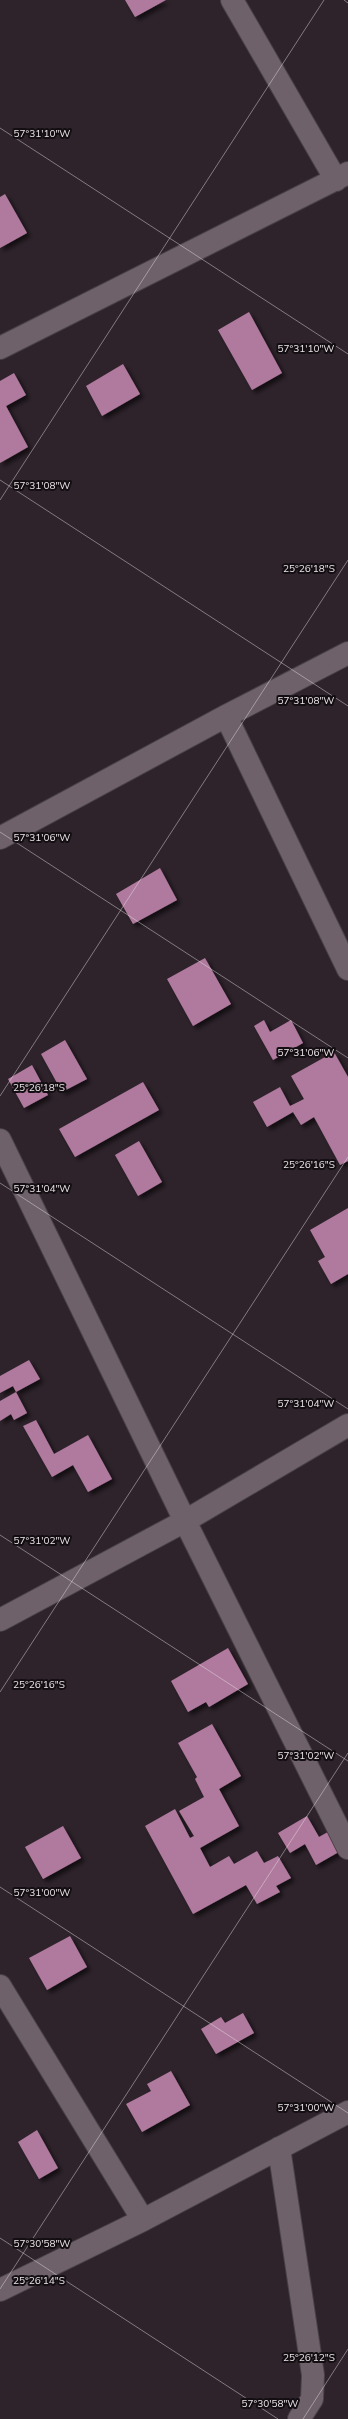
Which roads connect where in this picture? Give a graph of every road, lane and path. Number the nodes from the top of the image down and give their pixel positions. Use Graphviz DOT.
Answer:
graph roads {
  1 [pos="232,0"];
  2 [pos="342,177"];
  3 [pos="0,348"];
  4 [pos="348,653"];
  5 [pos="226,716"];
  6 [pos="0,838"];
  7 [pos="348,969"];
  8 [pos="0,1140"];
  9 [pos="348,1425"];
  10 [pos="184,1521"];
  11 [pos="0,1620"];
  12 [pos="348,1848"];
  13 [pos="0,1986"];
  14 [pos="348,2112"];
  15 [pos="279,2148"];
  16 [pos="143,2220"];
  17 [pos="0,2290"];
  18 [pos="299,2419"];
  1 -- 2 [label="street"];
  2 -- 3 [label="street"];
  4 -- 5 [label="street"];
  5 -- 6 [label="street"];
  5 -- 7 [label="street"];
  8 -- 10 [label="street"];
  9 -- 10 [label="street"];
  10 -- 11 [label="street"];
  10 -- 12 [label="street"];
  13 -- 16 [label="street"];
  14 -- 15 [label="street"];
  15 -- 16 [label="street"];
  15 -- 18 [label="street"];
  16 -- 17 [label="street"];
}
